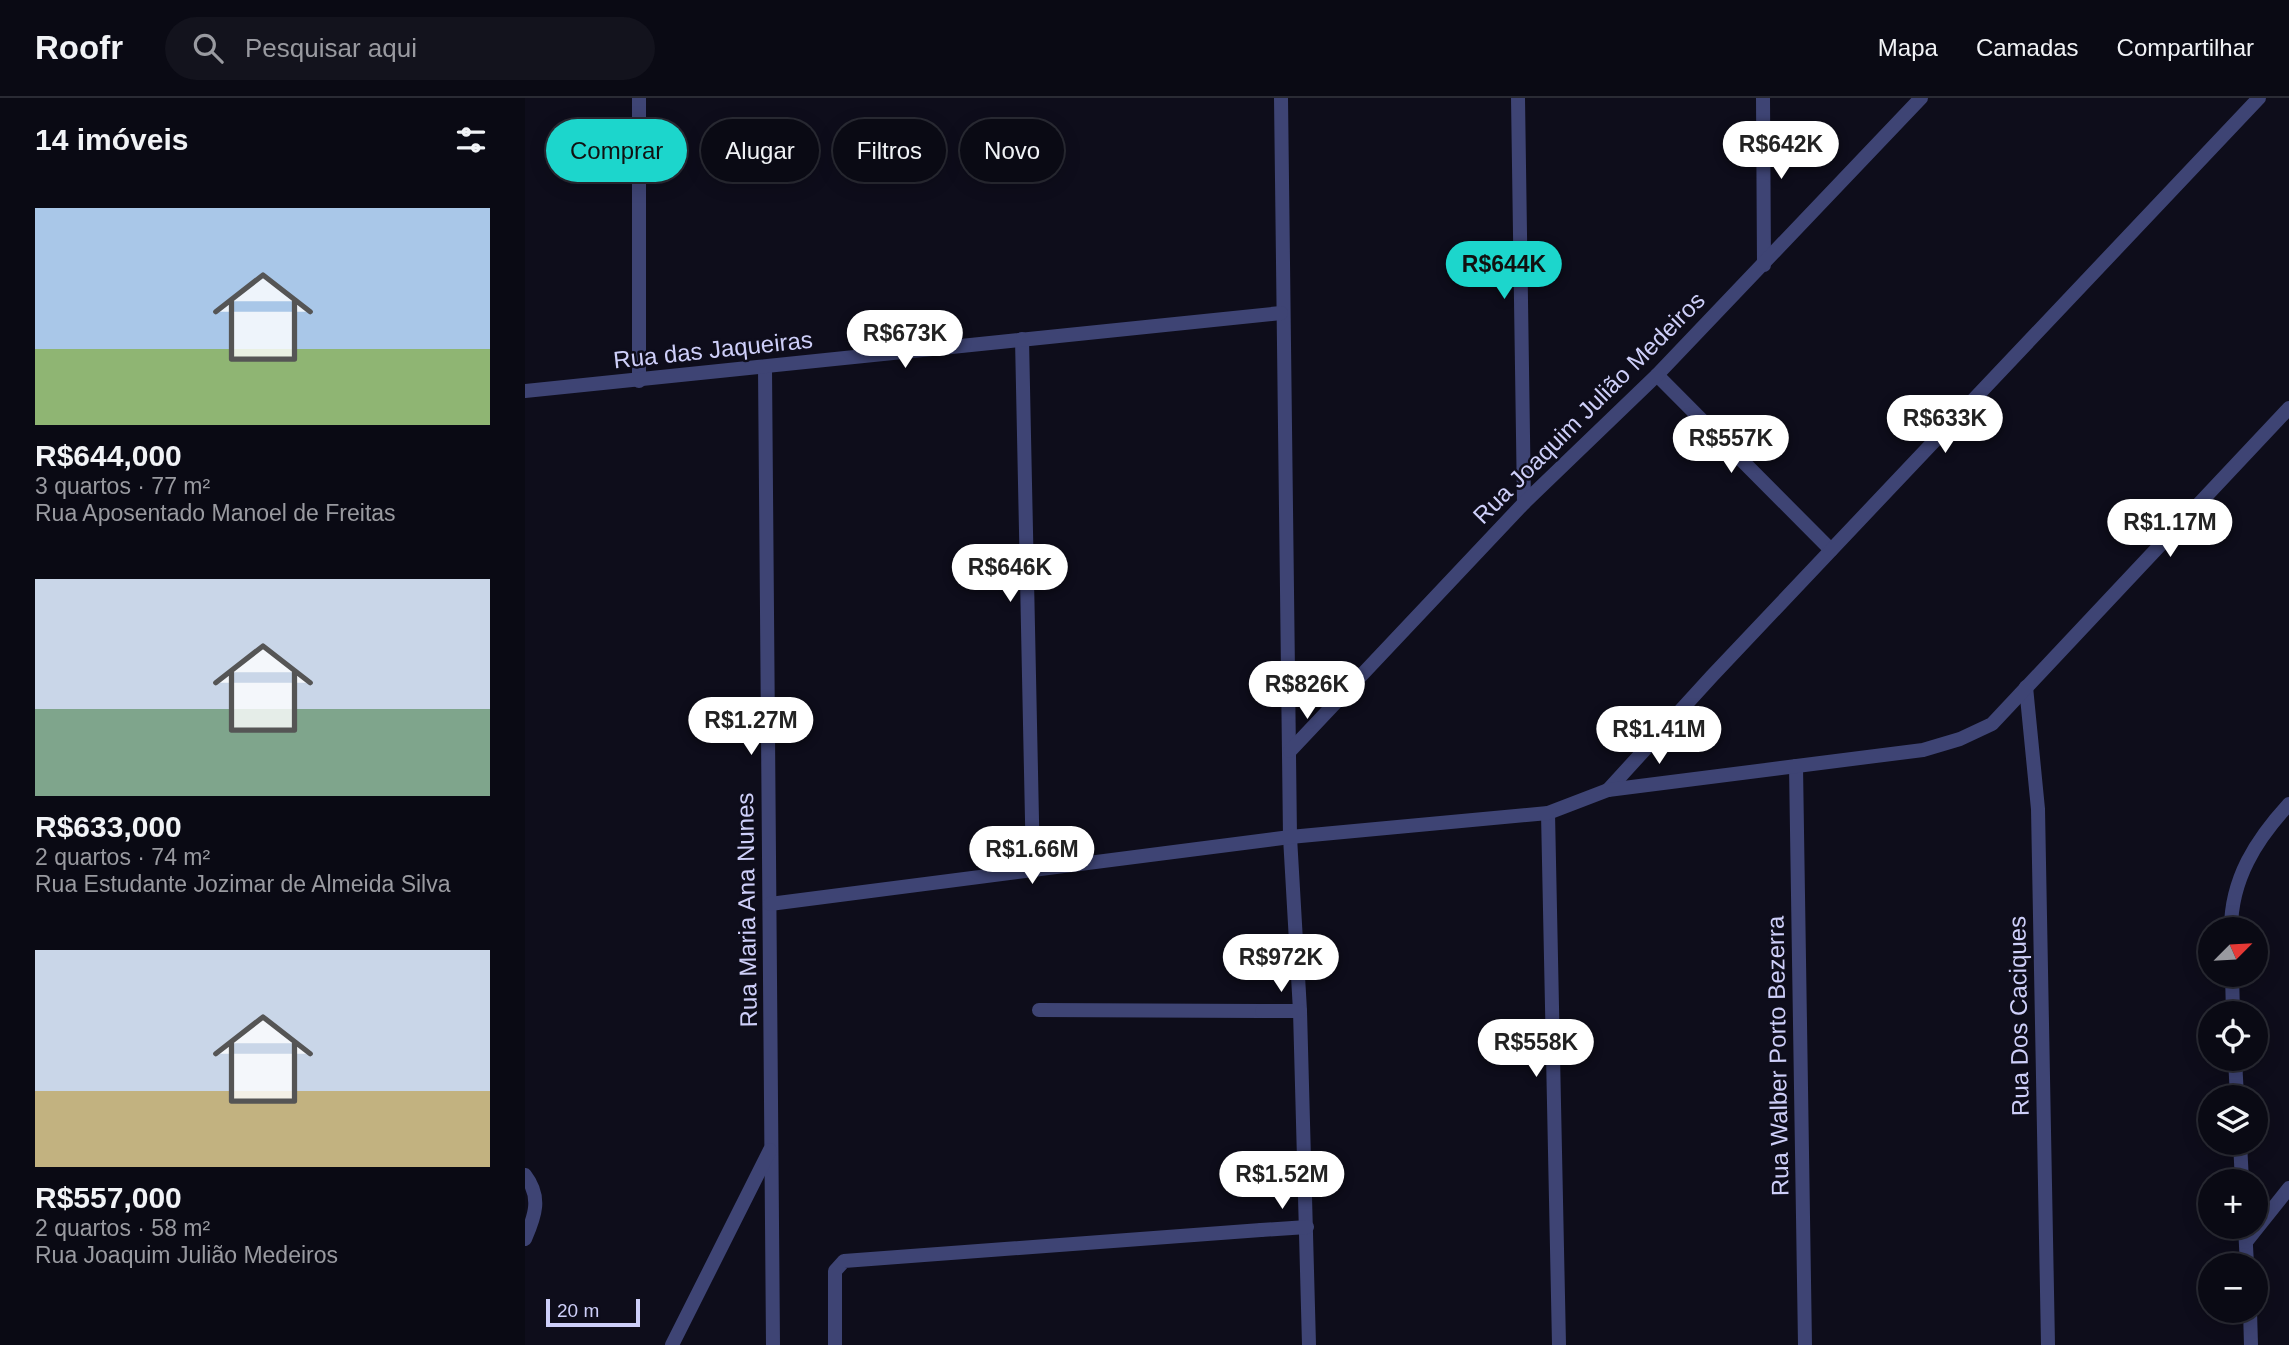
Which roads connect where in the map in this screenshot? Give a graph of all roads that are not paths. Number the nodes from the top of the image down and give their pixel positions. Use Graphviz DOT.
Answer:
graph roads {
  1 [pos="639,98"];
  2 [pos="1281,98"];
  3 [pos="1518,98"];
  4 [pos="1763,98"];
  5 [pos="1921,98"];
  6 [pos="2259,98"];
  7 [pos="1764,265"];
  8 [pos="1281,313"];
  9 [pos="1022,339"];
  10 [pos="765,368"];
  11 [pos="1657,375"];
  12 [pos="639,381"];
  13 [pos="525,391"];
  14 [pos="2289,408"];
  15 [pos="1524,503"];
  16 [pos="1831,550"];
  17 [pos="2026,687"];
  18 [pos="1290,751"];
  19 [pos="1796,766"];
  20 [pos="1608,790"];
  21 [pos="2289,804"];
  22 [pos="1548,813"];
  23 [pos="1290,837"];
  24 [pos="1033,869"];
  25 [pos="770,904"];
  26 [pos="2233,917"];
  27 [pos="1039,1010"];
  28 [pos="1300,1011"];
  29 [pos="772,1146"];
  30 [pos="525,1175"];
  31 [pos="2289,1188"];
  32 [pos="1307,1227"];
  33 [pos="525,1239"];
  34 [pos="2246,1239"];
  35 [pos="2246,1242"];
  36 [pos="2246,1253"];
  37 [pos="2250,1323"];
  38 [pos="672,1345"];
  39 [pos="773,1345"];
  40 [pos="835,1345"];
  41 [pos="1309,1345"];
  42 [pos="1559,1345"];
  43 [pos="1805,1345"];
  44 [pos="2048,1345"];
  45 [pos="2252,1345"];
  1 -- 12 [label="street"];
  2 -- 8 [label="street"];
  3 -- 15 [label="street"];
  4 -- 7 [label="street"];
  5 -- 7 [label="street, Rua Joaquim Julião Medeiros"];
  6 -- 16 [label="street"];
  7 -- 11 [label="street, Rua Joaquim Julião Medeiros"];
  8 -- 9 [label="street, Rua das Jaqueiras"];
  8 -- 18 [label="street"];
  9 -- 10 [label="street, Rua das Jaqueiras"];
  9 -- 24 [label="street"];
  10 -- 12 [label="street, Rua das Jaqueiras"];
  10 -- 25 [label="street, Rua Maria Ana Nunes"];
  11 -- 15 [label="street, Rua Joaquim Julião Medeiros"];
  11 -- 16 [label="street"];
  12 -- 13 [label="street, Rua das Jaqueiras"];
  14 -- 17 [label="street"];
  15 -- 18 [label="street, Rua Joaquim Julião Medeiros"];
  16 -- 20 [label="street"];
  17 -- 19 [label="street"];
  17 -- 44 [label="street, Rua Dos Caciques"];
  18 -- 23 [label="street"];
  19 -- 20 [label="street"];
  19 -- 43 [label="street, Rua Walber Porto Bezerra"];
  20 -- 22 [label="street"];
  21 -- 26 [label="street"];
  22 -- 23 [label="street"];
  22 -- 42 [label="street"];
  23 -- 24 [label="street"];
  23 -- 28 [label="street"];
  24 -- 25 [label="street"];
  25 -- 29 [label="street, Rua Maria Ana Nunes"];
  27 -- 28 [label="street"];
  28 -- 32 [label="street"];
  29 -- 38 [label="street, Rua Maria Ana Nunes"];
  29 -- 39 [label="street"];
  30 -- 33 [label="street"];
  31 -- 35 [label="street"];
  32 -- 40 [label="street"];
  32 -- 41 [label="street"];
  34 -- 35 [label="street"];
  35 -- 36 [label="street"];
  37 -- 45 [label="street"];
}
